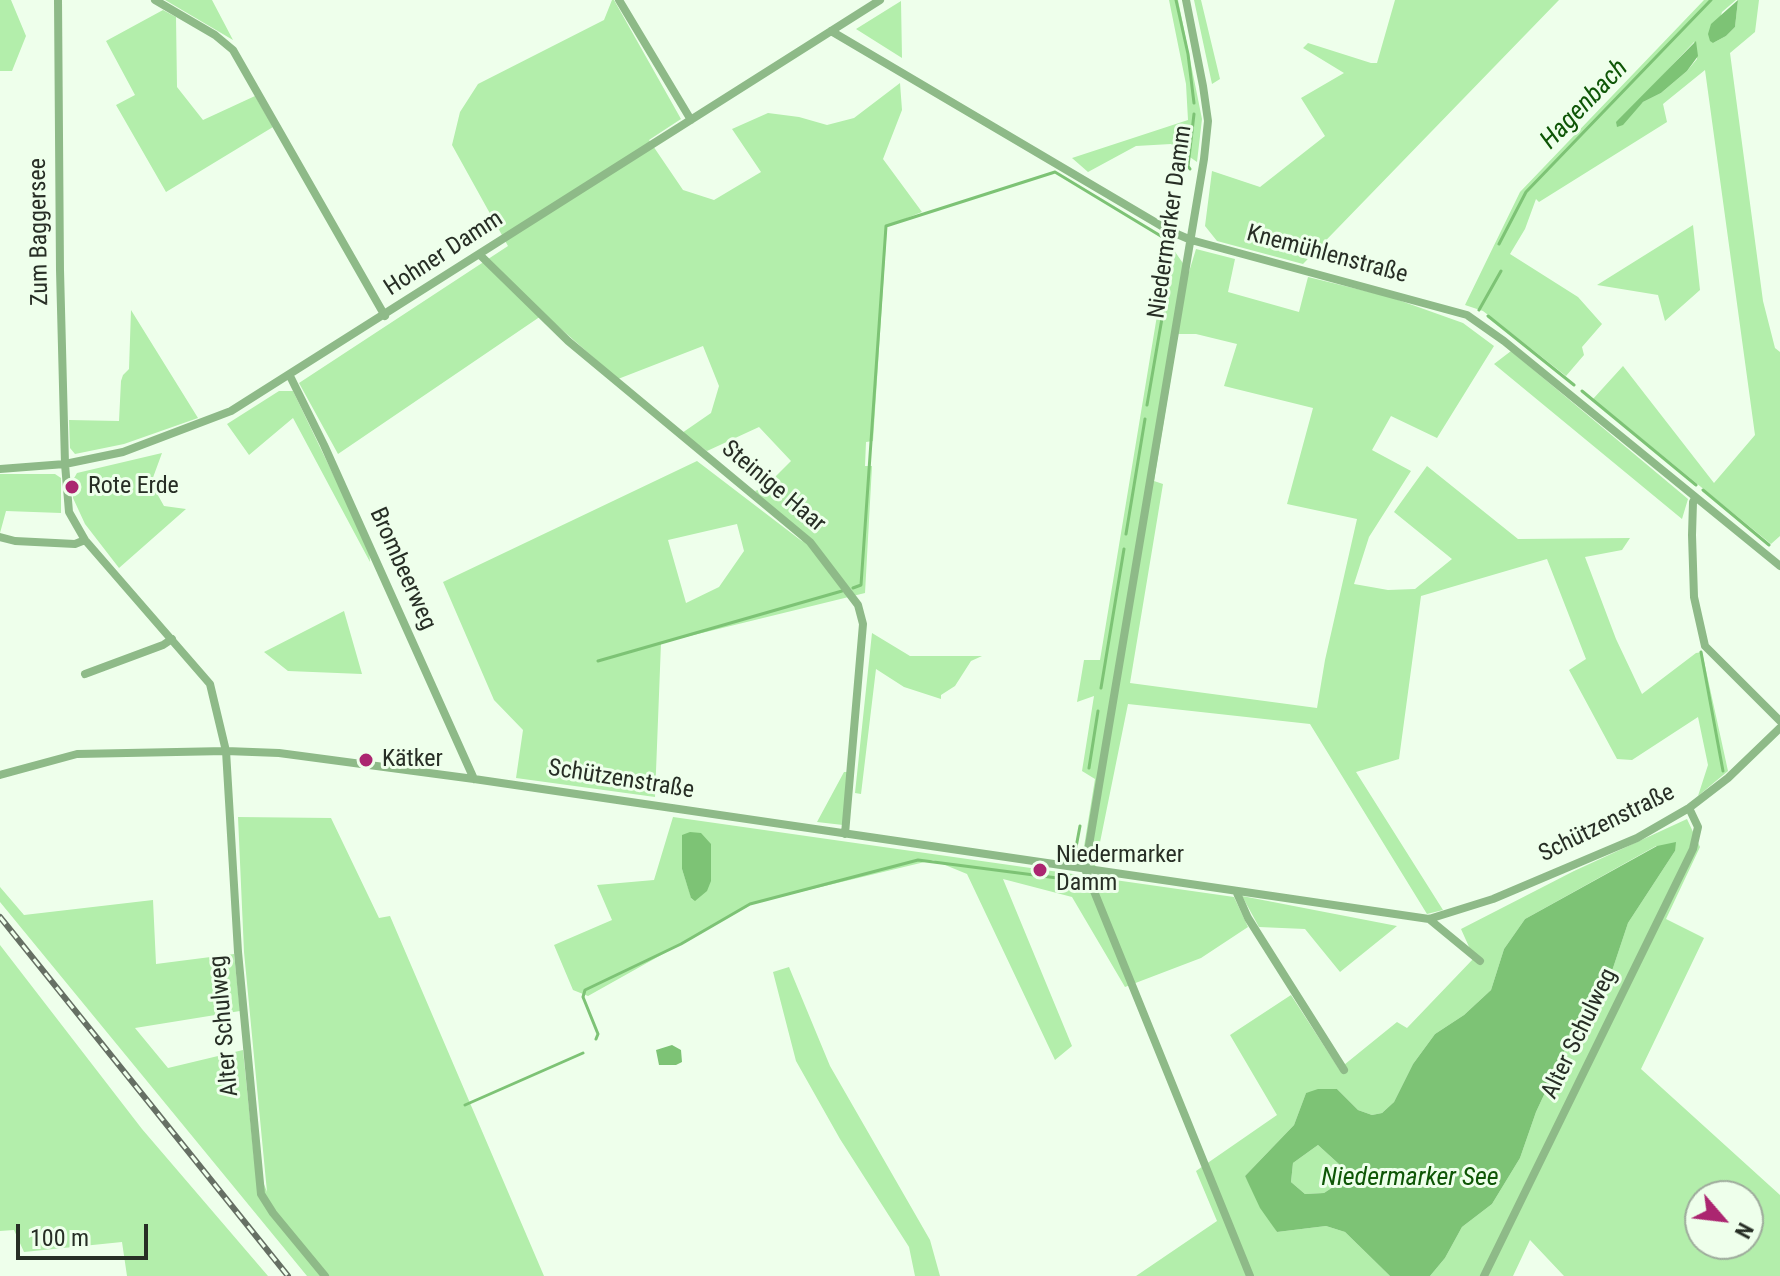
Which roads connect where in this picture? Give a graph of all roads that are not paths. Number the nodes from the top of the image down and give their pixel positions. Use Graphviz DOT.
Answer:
graph roads {
  1 [pos="58,0"];
  2 [pos="155,0"];
  3 [pos="619,0"];
  4 [pos="880,0"];
  5 [pos="1186,0"];
  6 [pos="831,31"];
  7 [pos="691,120"];
  8 [pos="1191,240"];
  9 [pos="480,255"];
  10 [pos="385,316"];
  11 [pos="290,376"];
  12 [pos="65,464"];
  13 [pos="0,469"];
  14 [pos="1695,498"];
  15 [pos="0,537"];
  16 [pos="85,540"];
  17 [pos="1780,566"];
  18 [pos="172,639"];
  19 [pos="85,674"];
  20 [pos="1780,721"];
  21 [pos="1780,728"];
  22 [pos="226,751"];
  23 [pos="0,775"];
  24 [pos="474,779"];
  25 [pos="1689,808"];
  26 [pos="845,834"];
  27 [pos="1085,869"];
  28 [pos="1236,891"];
  29 [pos="1429,919"];
  30 [pos="1480,961"];
  31 [pos="1344,1070"];
  32 [pos="325,1276"];
  33 [pos="1250,1276"];
  34 [pos="1484,1276"];
  1 -- 12 [label="street, Zum Baggersee"];
  2 -- 10 [label="street"];
  3 -- 7 [label="street"];
  4 -- 6 [label="street, Hohner Damm"];
  5 -- 8 [label="street, Niedermarker Damm"];
  6 -- 7 [label="street, Hohner Damm"];
  6 -- 8 [label="street, Knemühlenstraße"];
  7 -- 9 [label="street, Hohner Damm"];
  8 -- 14 [label="street, Knemühlenstraße"];
  8 -- 27 [label="street, Niedermarker Damm"];
  9 -- 10 [label="street, Hohner Damm"];
  9 -- 26 [label="street, Steinige Haar"];
  10 -- 11 [label="street, Hohner Damm"];
  11 -- 12 [label="street, Hohner Damm"];
  11 -- 24 [label="street, Brombeerweg"];
  12 -- 13 [label="street, Hohner Damm"];
  12 -- 16 [label="street"];
  14 -- 17 [label="street, Knemühlenstraße"];
  14 -- 20 [label="street"];
  15 -- 16 [label="street"];
  16 -- 18 [label="street"];
  18 -- 19 [label="street"];
  18 -- 22 [label="street"];
  21 -- 25 [label="street, Schützenstraße"];
  22 -- 23 [label="street, Schützenstraße"];
  22 -- 24 [label="street, Schützenstraße"];
  22 -- 32 [label="street, Alter Schulweg"];
  24 -- 26 [label="street, Schützenstraße"];
  25 -- 29 [label="street, Schützenstraße"];
  25 -- 34 [label="street, Alter Schulweg"];
  26 -- 27 [label="street, Schützenstraße"];
  27 -- 28 [label="street, Schützenstraße"];
  27 -- 33 [label="street"];
  28 -- 29 [label="street, Schützenstraße"];
  28 -- 31 [label="street"];
  29 -- 30 [label="street"];
}
